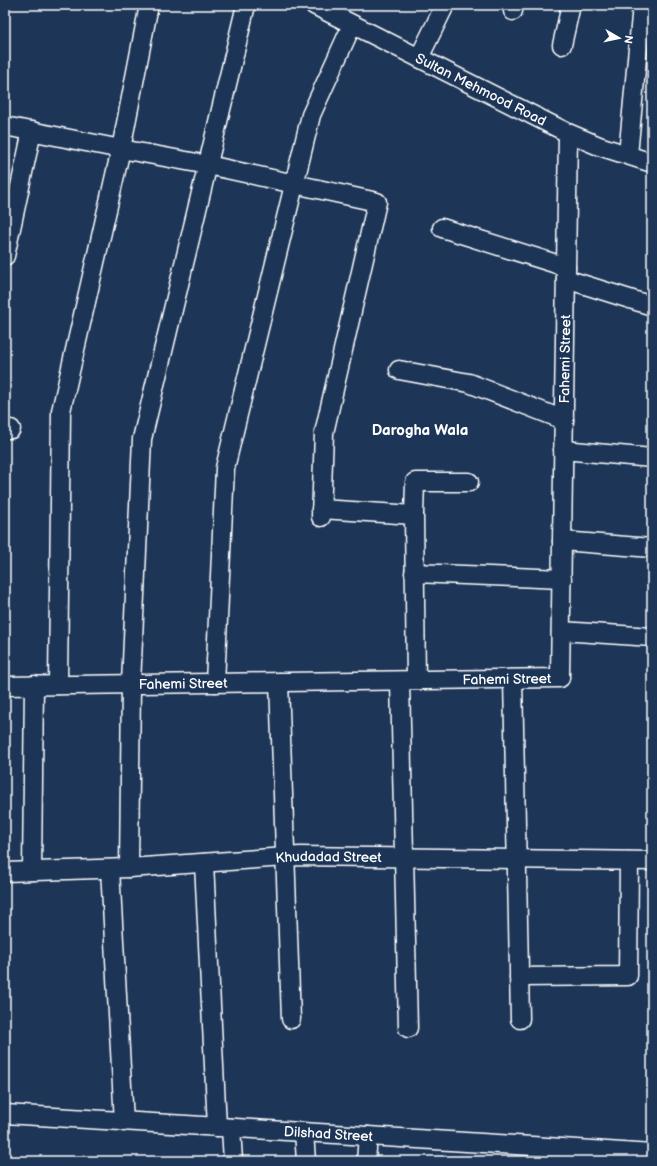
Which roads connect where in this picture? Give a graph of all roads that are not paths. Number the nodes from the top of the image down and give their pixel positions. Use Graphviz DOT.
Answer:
graph roads {
  1 [pos="149,5"];
  2 [pos="246,5"];
  3 [pos="314,5"];
  4 [pos="445,5"];
  5 [pos="571,5"];
  6 [pos="642,5"];
  7 [pos="352,25"];
  8 [pos="562,45"];
  9 [pos="419,58"];
  10 [pos="5,126"];
  11 [pos="32,131"];
  12 [pos="568,134"];
  13 [pos="121,149"];
  14 [pos="628,155"];
  15 [pos="652,163"];
  16 [pos="208,164"];
  17 [pos="294,183"];
  18 [pos="442,228"];
  19 [pos="5,256"];
  20 [pos="566,273"];
  21 [pos="652,306"];
  22 [pos="399,370"];
  23 [pos="564,420"];
  24 [pos="563,450"];
  25 [pos="652,458"];
  26 [pos="469,482"];
  27 [pos="414,515"];
  28 [pos="562,541"];
  29 [pos="652,548"];
  30 [pos="414,574"];
  31 [pos="562,579"];
  32 [pos="561,631"];
  33 [pos="652,637"];
  34 [pos="513,679"];
  35 [pos="408,680"];
  36 [pos="279,682"];
  37 [pos="215,683"];
  38 [pos="131,684"];
  39 [pos="34,685"];
  40 [pos="58,685"];
  41 [pos="5,686"];
  42 [pos="285,857"];
  43 [pos="404,857"];
  44 [pos="517,859"];
  45 [pos="629,861"];
  46 [pos="652,861"];
  47 [pos="204,863"];
  48 [pos="129,868"];
  49 [pos="110,869"];
  50 [pos="32,871"];
  51 [pos="5,872"];
  52 [pos="519,977"];
  53 [pos="291,1019"];
  54 [pos="520,1019"];
  55 [pos="408,1028"];
  56 [pos="5,1114"];
  57 [pos="124,1122"];
  58 [pos="224,1128"];
  59 [pos="304,1132"];
  60 [pos="368,1136"];
  61 [pos="532,1154"];
  62 [pos="652,1154"];
  63 [pos="622,1156"];
  64 [pos="233,1161"];
  65 [pos="306,1161"];
  66 [pos="366,1161"];
  1 -- 13 [label="street"];
  2 -- 16 [label="street"];
  3 -- 7 [label="street, Sultan Mehmood Road"];
  4 -- 9 [label="street"];
  5 -- 8 [label="street"];
  6 -- 14 [label="street"];
  7 -- 9 [label="street, Sultan Mehmood Road"];
  7 -- 17 [label="street"];
  9 -- 12 [label="street, Sultan Mehmood Road"];
  10 -- 11 [label="street"];
  11 -- 13 [label="street"];
  11 -- 19 [label="street"];
  12 -- 14 [label="street, Sultan Mehmood Road"];
  12 -- 20 [label="street, Fahemi Street"];
  13 -- 16 [label="street"];
  13 -- 40 [label="street"];
  14 -- 15 [label="street, Sultan Mehmood Road"];
  16 -- 17 [label="street"];
  16 -- 38 [label="street"];
  17 -- 27 [label="street"];
  17 -- 37 [label="street"];
  18 -- 20 [label="street"];
  20 -- 21 [label="street"];
  20 -- 23 [label="street, Fahemi Street"];
  22 -- 23 [label="street"];
  23 -- 24 [label="street, Fahemi Street"];
  24 -- 25 [label="street"];
  24 -- 28 [label="street, Fahemi Street"];
  26 -- 27 [label="street"];
  27 -- 30 [label="street"];
  28 -- 29 [label="street"];
  28 -- 31 [label="street, Fahemi Street"];
  30 -- 31 [label="street"];
  30 -- 35 [label="street"];
  31 -- 32 [label="street, Fahemi Street"];
  32 -- 33 [label="street"];
  32 -- 34 [label="street, Fahemi Street"];
  34 -- 35 [label="street, Fahemi Street"];
  34 -- 44 [label="street"];
  35 -- 36 [label="street, Fahemi Street"];
  35 -- 43 [label="street"];
  36 -- 37 [label="street, Fahemi Street"];
  36 -- 42 [label="street"];
  37 -- 38 [label="street, Fahemi Street"];
  38 -- 40 [label="street, Fahemi Street"];
  38 -- 48 [label="street"];
  39 -- 40 [label="street, Fahemi Street"];
  39 -- 41 [label="street, Fahemi Street"];
  39 -- 50 [label="street"];
  42 -- 43 [label="street, Khudadad Street"];
  42 -- 47 [label="street, Khudadad Street"];
  42 -- 53 [label="street"];
  43 -- 44 [label="street, Khudadad Street"];
  43 -- 55 [label="street"];
  44 -- 45 [label="street, Khudadad Street"];
  44 -- 52 [label="street"];
  45 -- 46 [label="street, Khudadad Street"];
  45 -- 52 [label="street"];
  47 -- 48 [label="street, Khudadad Street"];
  47 -- 58 [label="street"];
  48 -- 49 [label="street, Khudadad Street"];
  49 -- 50 [label="street, Khudadad Street"];
  49 -- 57 [label="street"];
  50 -- 51 [label="street, Khudadad Street"];
  52 -- 54 [label="street"];
  56 -- 57 [label="street, Dilshad Street"];
  57 -- 58 [label="street, Dilshad Street"];
  58 -- 59 [label="street, Dilshad Street"];
  58 -- 64 [label="street"];
  59 -- 60 [label="street, Dilshad Street"];
  59 -- 65 [label="street"];
  60 -- 61 [label="street, Dilshad Street"];
  60 -- 66 [label="street"];
  61 -- 63 [label="street, Dilshad Street"];
  62 -- 63 [label="street, Dilshad Street"];
}
